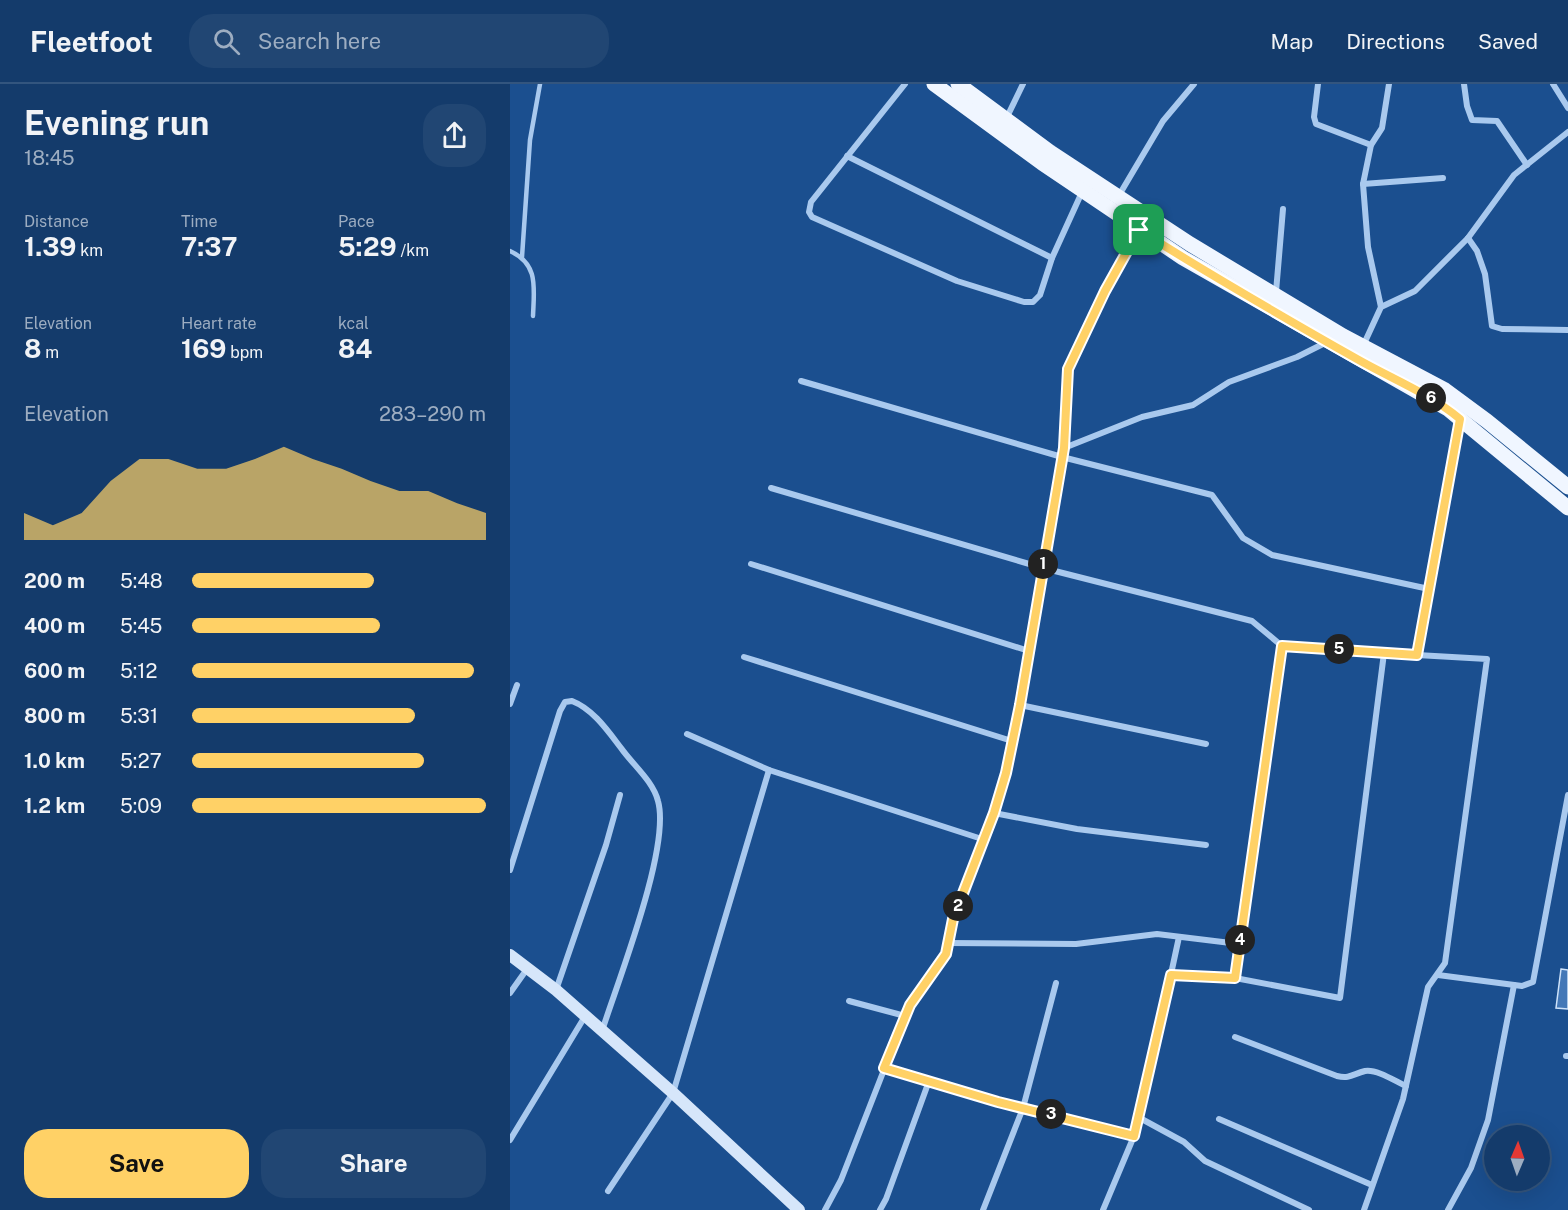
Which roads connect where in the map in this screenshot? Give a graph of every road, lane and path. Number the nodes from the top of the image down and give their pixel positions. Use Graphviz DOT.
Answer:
graph roads {
  1 [pos="540,84"];
  2 [pos="905,84"];
  3 [pos="934,84"];
  4 [pos="958,84"];
  5 [pos="1023,84"];
  6 [pos="1194,84"];
  7 [pos="1318,84"];
  8 [pos="1389,84"];
  9 [pos="1464,84"];
  10 [pos="1553,84"];
  11 [pos="1568,108"];
  12 [pos="1006,119"];
  13 [pos="1567,135"];
  14 [pos="1371,145"];
  15 [pos="847,156"];
  16 [pos="1527,165"];
  17 [pos="1443,178"];
  18 [pos="1363,184"];
  19 [pos="1082,191"];
  20 [pos="1118,197"];
  21 [pos="1282,209"];
  22 [pos="1109,210"];
  23 [pos="1139,230"];
  24 [pos="1468,238"];
  25 [pos="510,251"];
  26 [pos="522,257"];
  27 [pos="1052,258"];
  28 [pos="1275,296"];
  29 [pos="1381,307"];
  30 [pos="533,316"];
  31 [pos="1568,330"];
  32 [pos="1327,342"];
  33 [pos="1363,347"];
  34 [pos="801,381"];
  35 [pos="1460,419"];
  36 [pos="1064,448"];
  37 [pos="1062,458"];
  38 [pos="771,488"];
  39 [pos="1568,488"];
  40 [pos="1568,508"];
  41 [pos="751,564"];
  42 [pos="1042,568"];
  43 [pos="1429,589"];
  44 [pos="1282,646"];
  45 [pos="1029,651"];
  46 [pos="1384,652"];
  47 [pos="1417,655"];
  48 [pos="744,657"];
  49 [pos="517,685"];
  50 [pos="510,704"];
  51 [pos="1020,705"];
  52 [pos="687,734"];
  53 [pos="1012,741"];
  54 [pos="1206,744"];
  55 [pos="769,770"];
  56 [pos="620,795"];
  57 [pos="1568,795"];
  58 [pos="994,813"];
  59 [pos="985,840"];
  60 [pos="1206,845"];
  61 [pos="510,870"];
  62 [pos="1179,937"];
  63 [pos="947,943"];
  64 [pos="1239,944"];
  65 [pos="510,955"];
  66 [pos="526,969"];
  67 [pos="1171,975"];
  68 [pos="1438,975"];
  69 [pos="1235,978"];
  70 [pos="1056,983"];
  71 [pos="1514,985"];
  72 [pos="556,990"];
  73 [pos="510,993"];
  74 [pos="849,1001"];
  75 [pos="905,1016"];
  76 [pos="584,1018"];
  77 [pos="602,1032"];
  78 [pos="1235,1037"];
  79 [pos="884,1068"];
  80 [pos="929,1081"];
  81 [pos="1406,1086"];
  82 [pos="673,1093"];
  83 [pos="1023,1108"];
  84 [pos="1138,1117"];
  85 [pos="1219,1119"];
  86 [pos="1134,1136"];
  87 [pos="510,1140"];
  88 [pos="1372,1185"];
  89 [pos="608,1191"];
  90 [pos="799,1210"];
  91 [pos="825,1210"];
  92 [pos="880,1210"];
  93 [pos="983,1210"];
  94 [pos="1103,1210"];
  95 [pos="1309,1210"];
  96 [pos="1364,1210"];
  97 [pos="1448,1210"];
  1 -- 26 [label="lane"];
  2 -- 15 [label="street"];
  3 -- 19 [label="main road"];
  4 -- 12 [label="main road"];
  5 -- 12 [label="street"];
  6 -- 20 [label="street"];
  7 -- 14 [label="street"];
  8 -- 14 [label="street"];
  9 -- 16 [label="street"];
  10 -- 11 [label="street"];
  12 -- 20 [label="main road"];
  13 -- 16 [label="street"];
  14 -- 18 [label="street"];
  15 -- 27 [label="street"];
  15 -- 27 [label="street"];
  16 -- 24 [label="street"];
  17 -- 18 [label="street"];
  18 -- 29 [label="street"];
  19 -- 22 [label="main road"];
  19 -- 27 [label="street"];
  20 -- 22 [label="street"];
  20 -- 28 [label="main road"];
  21 -- 28 [label="street"];
  22 -- 23 [label="main road"];
  23 -- 32 [label="main road"];
  23 -- 36 [label="street"];
  24 -- 29 [label="street"];
  24 -- 31 [label="street"];
  25 -- 26 [label="lane"];
  26 -- 30 [label="lane"];
  28 -- 33 [label="main road"];
  29 -- 33 [label="street"];
  32 -- 35 [label="main road"];
  32 -- 36 [label="street"];
  33 -- 39 [label="main road"];
  34 -- 37 [label="street"];
  35 -- 40 [label="main road"];
  35 -- 43 [label="street"];
  36 -- 37 [label="street"];
  37 -- 42 [label="street"];
  37 -- 43 [label="street"];
  38 -- 42 [label="street"];
  41 -- 45 [label="street"];
  42 -- 44 [label="street"];
  42 -- 45 [label="street"];
  43 -- 47 [label="street"];
  44 -- 46 [label="street"];
  44 -- 64 [label="street"];
  45 -- 51 [label="street"];
  46 -- 47 [label="street"];
  46 -- 69 [label="street"];
  47 -- 68 [label="street"];
  48 -- 53 [label="street"];
  49 -- 50 [label="street"];
  51 -- 53 [label="street"];
  51 -- 54 [label="street"];
  52 -- 55 [label="street"];
  53 -- 58 [label="street"];
  55 -- 59 [label="street"];
  55 -- 82 [label="street"];
  56 -- 72 [label="street"];
  57 -- 71 [label="street"];
  58 -- 59 [label="street"];
  58 -- 60 [label="street"];
  59 -- 63 [label="street"];
  61 -- 77 [label="street"];
  62 -- 63 [label="street"];
  62 -- 64 [label="street"];
  62 -- 67 [label="street"];
  63 -- 75 [label="street"];
  64 -- 69 [label="street"];
  65 -- 66 [label="street"];
  66 -- 72 [label="street"];
  66 -- 73 [label="street"];
  67 -- 69 [label="street"];
  67 -- 84 [label="street"];
  68 -- 71 [label="street"];
  68 -- 81 [label="street"];
  70 -- 83 [label="street"];
  71 -- 97 [label="street"];
  72 -- 76 [label="street"];
  74 -- 75 [label="street"];
  75 -- 79 [label="street"];
  76 -- 77 [label="street"];
  76 -- 87 [label="street"];
  77 -- 82 [label="street"];
  78 -- 81 [label="street"];
  79 -- 80 [label="street"];
  79 -- 91 [label="street"];
  80 -- 83 [label="street"];
  80 -- 92 [label="street"];
  81 -- 88 [label="street"];
  82 -- 89 [label="street"];
  82 -- 90 [label="street"];
  83 -- 86 [label="street"];
  83 -- 93 [label="street"];
  84 -- 86 [label="street"];
  84 -- 95 [label="street"];
  85 -- 88 [label="street"];
  86 -- 94 [label="street"];
  88 -- 96 [label="street"];
}
